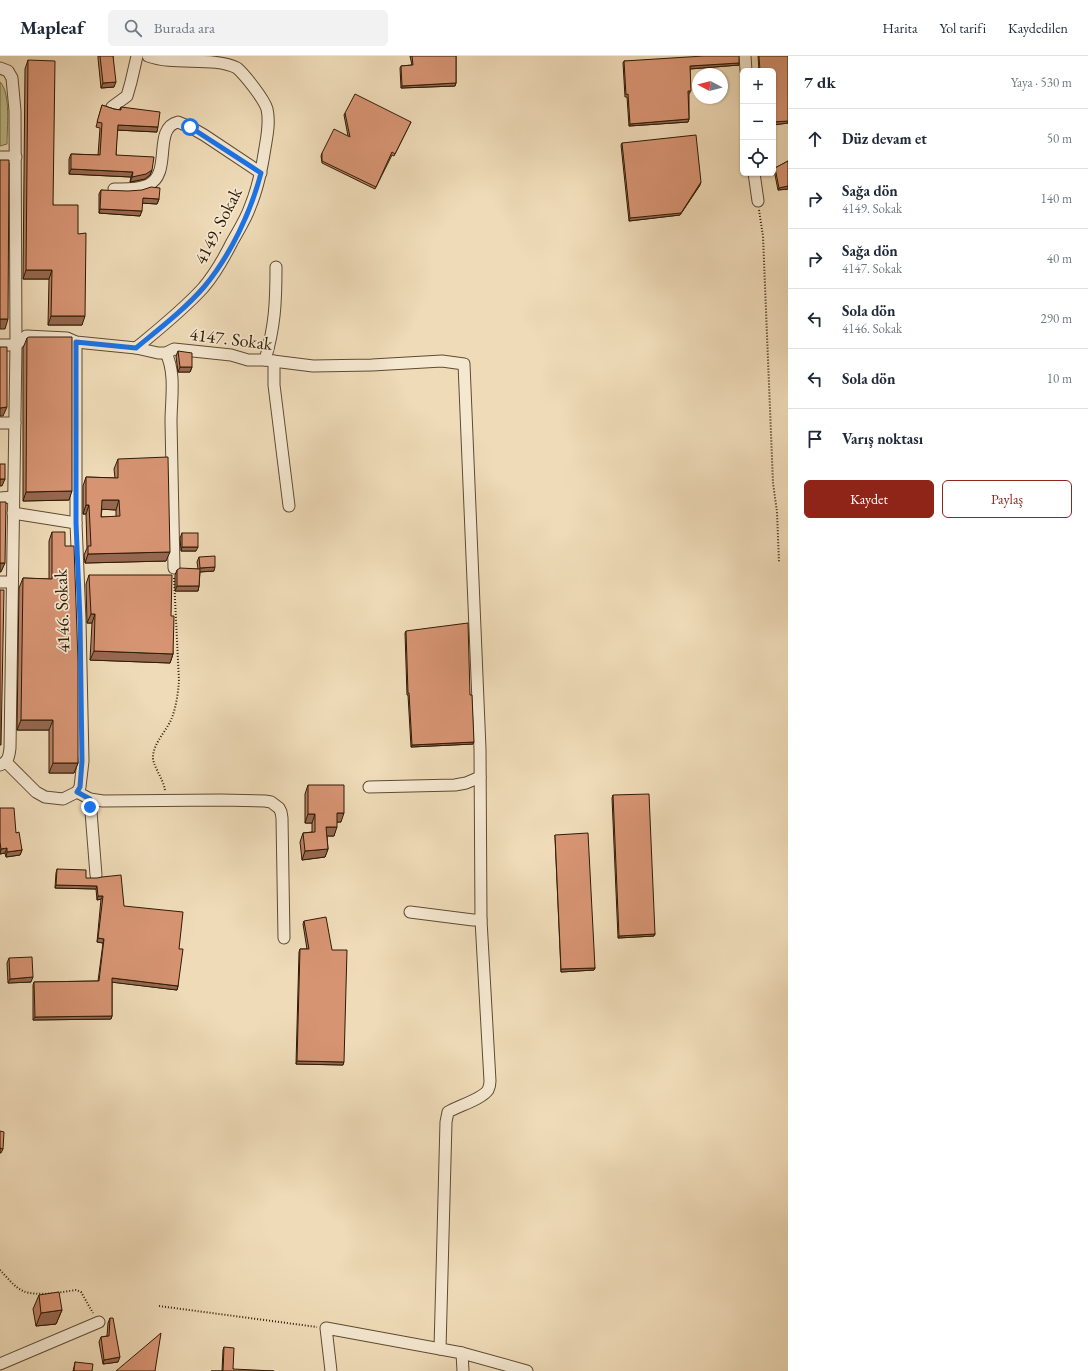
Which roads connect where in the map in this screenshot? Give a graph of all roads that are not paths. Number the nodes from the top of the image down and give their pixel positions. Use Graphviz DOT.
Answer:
graph roads {
  1 [pos="137,56"];
  2 [pos="148,56"];
  3 [pos="745,56"];
  4 [pos="0,68"];
  5 [pos="746,68"];
  6 [pos="112,107"];
  7 [pos="0,157"];
  8 [pos="16,157"];
  9 [pos="261,173"];
  10 [pos="754,176"];
  11 [pos="114,189"];
  12 [pos="758,201"];
  13 [pos="276,267"];
  14 [pos="76,342"];
  15 [pos="0,345"];
  16 [pos="16,345"];
  17 [pos="136,348"];
  18 [pos="166,353"];
  19 [pos="269,361"];
  20 [pos="0,423"];
  21 [pos="14,423"];
  22 [pos="14,497"];
  23 [pos="0,498"];
  24 [pos="289,506"];
  25 [pos="13,513"];
  26 [pos="76,523"];
  27 [pos="174,568"];
  28 [pos="0,582"];
  29 [pos="12,582"];
  30 [pos="5,762"];
  31 [pos="480,777"];
  32 [pos="369,787"];
  33 [pos="77,792"];
  34 [pos="90,799"];
  35 [pos="96,875"];
  36 [pos="410,912"];
  37 [pos="481,920"];
  38 [pos="284,938"];
  39 [pos="99,1322"];
  40 [pos="440,1350"];
  41 [pos="462,1354"];
  42 [pos="0,1364"];
  43 [pos="331,1371"];
  44 [pos="463,1371"];
  45 [pos="528,1371"];
  1 -- 6 [label="street"];
  2 -- 9 [label="street, 4149. Sokak"];
  3 -- 5 [label="street"];
  4 -- 8 [label="street"];
  7 -- 8 [label="street"];
  8 -- 16 [label="street"];
  9 -- 11 [label="street"];
  9 -- 17 [label="street, 4149. Sokak"];
  10 -- 12 [label="street"];
  13 -- 19 [label="street"];
  14 -- 16 [label="street, 4147. Sokak"];
  14 -- 17 [label="street, 4147. Sokak"];
  14 -- 26 [label="street, 4146. Sokak"];
  15 -- 16 [label="street, 4147. Sokak"];
  16 -- 21 [label="street"];
  17 -- 18 [label="street, 4147. Sokak"];
  18 -- 19 [label="street, 4147. Sokak"];
  18 -- 27 [label="street"];
  19 -- 24 [label="street"];
  19 -- 31 [label="street, 4147. Sokak"];
  20 -- 21 [label="street"];
  21 -- 22 [label="street"];
  22 -- 23 [label="street"];
  22 -- 25 [label="street"];
  25 -- 26 [label="street"];
  25 -- 29 [label="street"];
  26 -- 33 [label="street, 4146. Sokak"];
  28 -- 29 [label="street"];
  29 -- 30 [label="street"];
  30 -- 33 [label="street"];
  31 -- 32 [label="street"];
  31 -- 37 [label="street"];
  33 -- 34 [label="street"];
  34 -- 35 [label="street"];
  34 -- 38 [label="street"];
  36 -- 37 [label="street"];
  37 -- 40 [label="street"];
  39 -- 42 [label="street"];
  40 -- 41 [label="street"];
  40 -- 43 [label="street"];
  41 -- 44 [label="street"];
  41 -- 45 [label="street"];
}
